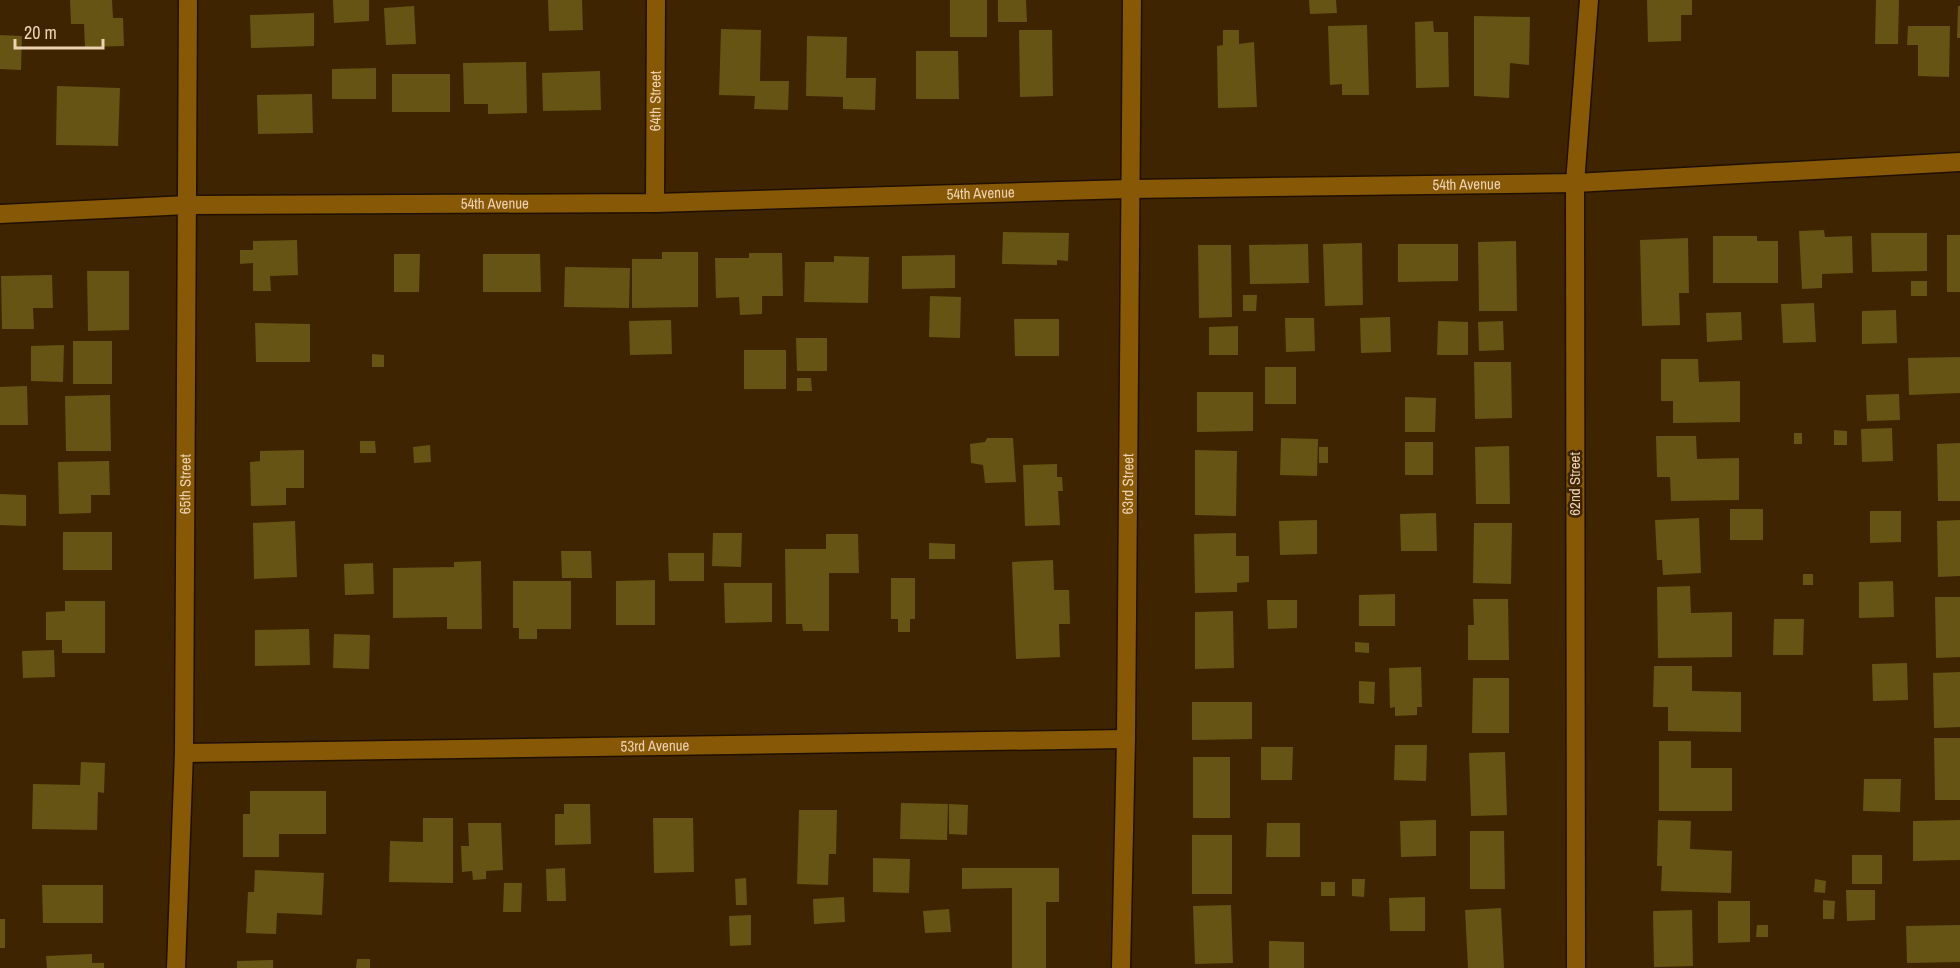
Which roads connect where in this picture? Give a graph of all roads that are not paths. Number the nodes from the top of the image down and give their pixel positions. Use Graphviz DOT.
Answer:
graph roads {
  1 [pos="188,0"];
  2 [pos="656,0"];
  3 [pos="1132,0"];
  4 [pos="1589,0"];
  5 [pos="1960,162"];
  6 [pos="1575,183"];
  7 [pos="1129,189"];
  8 [pos="655,203"];
  9 [pos="188,205"];
  10 [pos="0,214"];
  11 [pos="1126,739"];
  12 [pos="184,753"];
  13 [pos="176,968"];
  14 [pos="1121,968"];
  15 [pos="1576,968"];
  1 -- 9 [label="street, 65th Street"];
  2 -- 8 [label="street, 64th Street"];
  3 -- 7 [label="street, 63rd Street"];
  4 -- 6 [label="street, 62nd Street"];
  5 -- 6 [label="street, 54th Avenue"];
  6 -- 7 [label="street, 54th Avenue"];
  6 -- 15 [label="street, 62nd Street"];
  7 -- 8 [label="street, 54th Avenue"];
  7 -- 11 [label="street, 63rd Street"];
  8 -- 9 [label="street, 54th Avenue"];
  9 -- 10 [label="street, 54th Avenue"];
  9 -- 12 [label="street, 65th Street"];
  11 -- 12 [label="street, 53rd Avenue"];
  11 -- 14 [label="street, 63rd Street"];
  12 -- 13 [label="street, 65th Street"];
}
